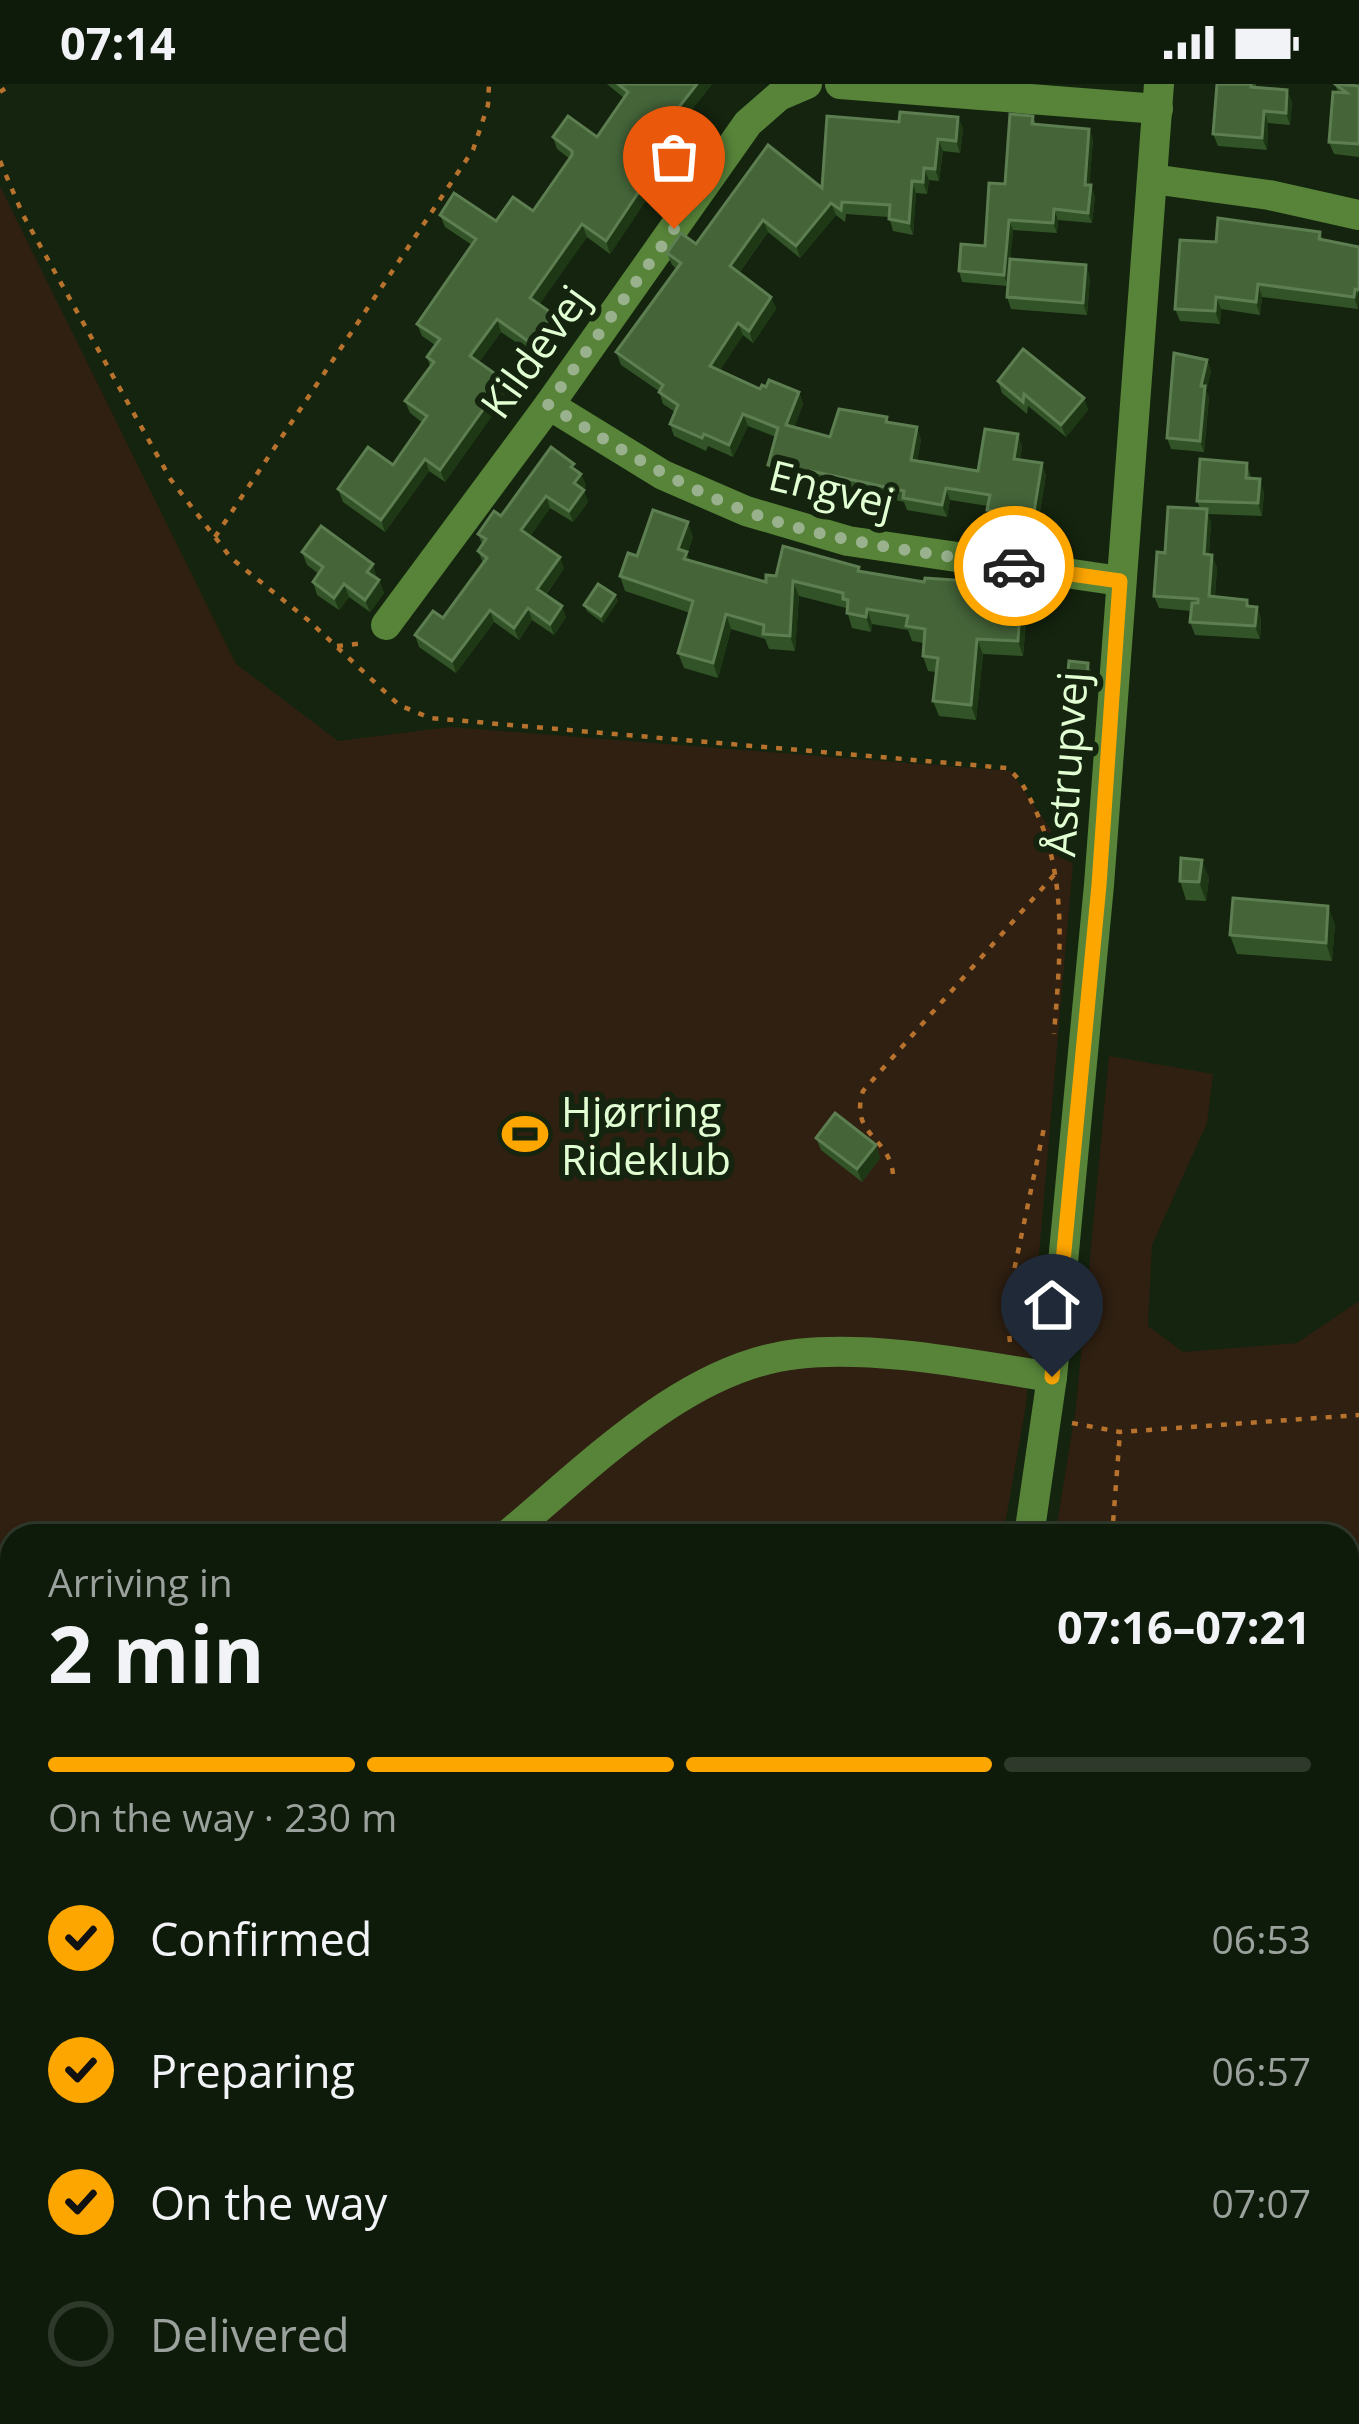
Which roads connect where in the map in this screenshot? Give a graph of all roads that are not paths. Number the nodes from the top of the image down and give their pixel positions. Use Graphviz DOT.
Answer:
graph roads {
  1 [pos="807,84"];
  2 [pos="840,84"];
  3 [pos="867,84"];
  4 [pos="1159,97"];
  5 [pos="1152,179"];
  6 [pos="1359,215"];
  7 [pos="548,405"];
  8 [pos="1120,581"];
  9 [pos="386,625"];
  10 [pos="1052,1377"];
  11 [pos="520,1524"];
  12 [pos="1032,1524"];
  1 -- 7 [label="street, Kildevej"];
  2 -- 3 [label="street"];
  3 -- 4 [label="street"];
  4 -- 5 [label="street, Åstrupvej"];
  5 -- 6 [label="street"];
  5 -- 8 [label="street, Åstrupvej"];
  7 -- 8 [label="street, Engvej"];
  7 -- 9 [label="street, Kildevej"];
  8 -- 10 [label="street, Åstrupvej"];
  10 -- 11 [label="street"];
  10 -- 12 [label="street, Åstrupvej"];
}
